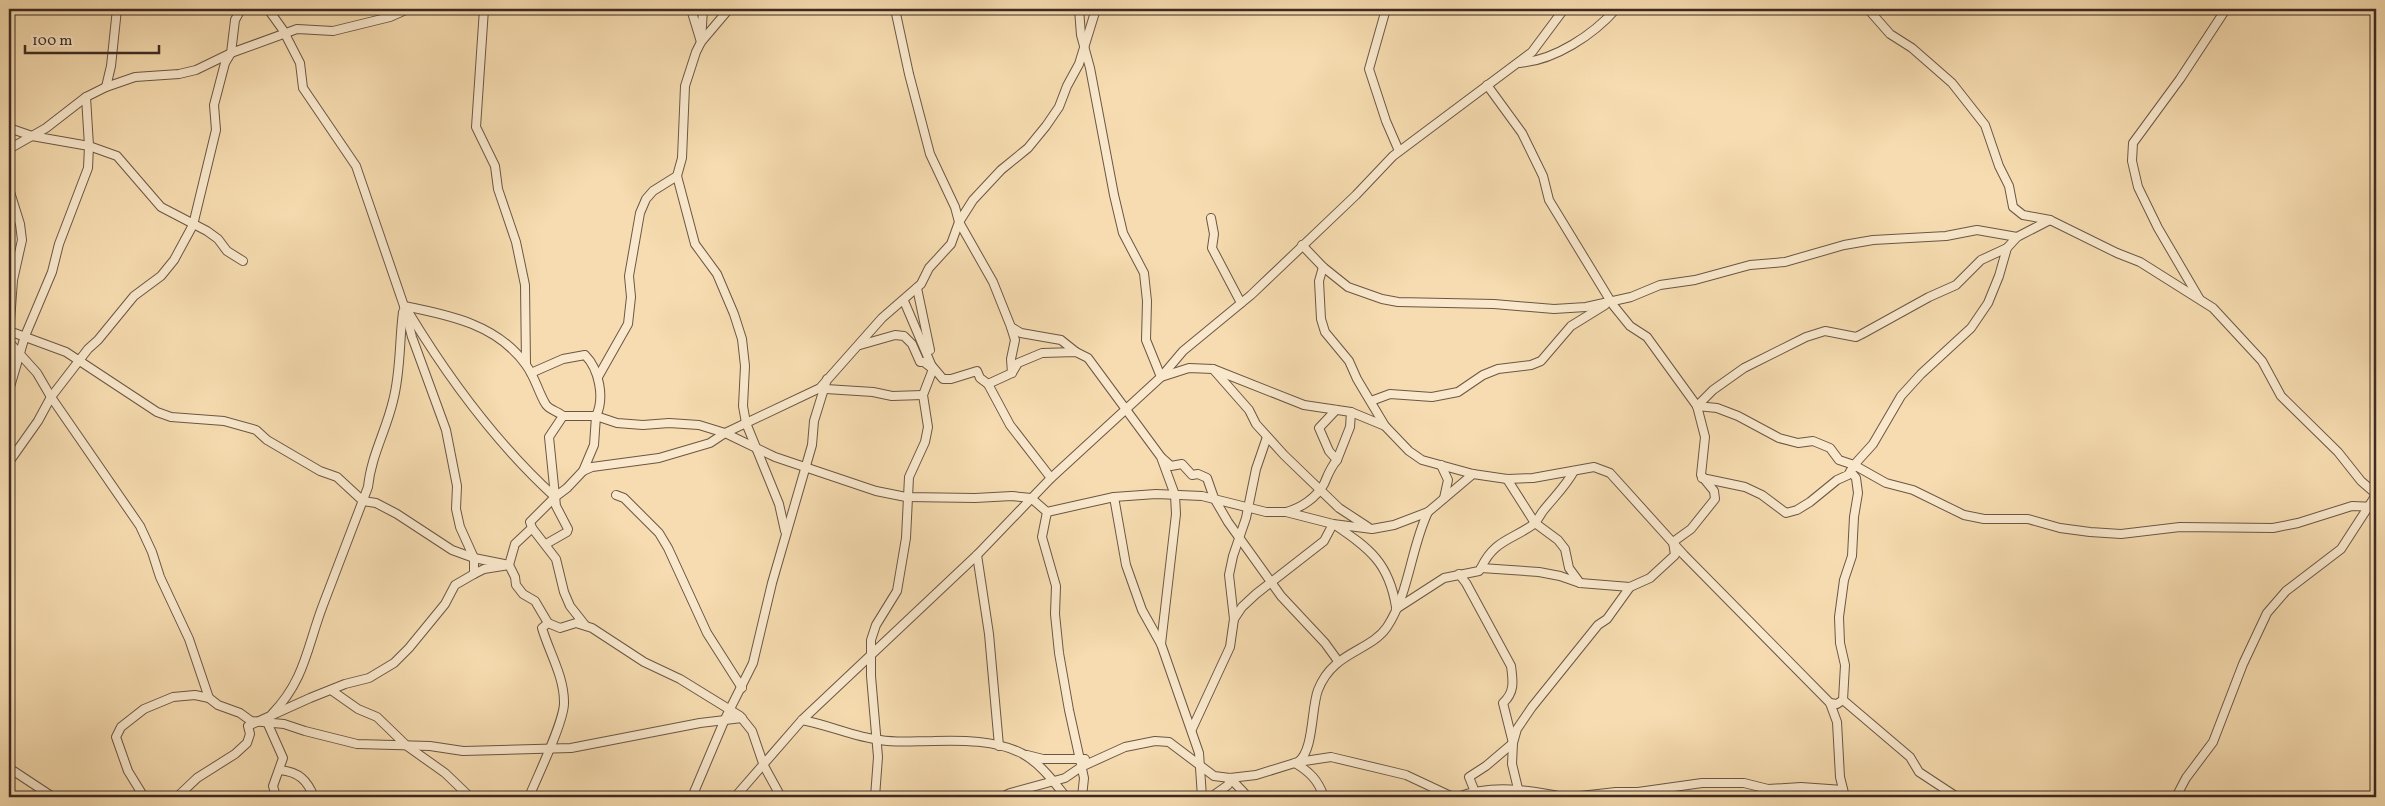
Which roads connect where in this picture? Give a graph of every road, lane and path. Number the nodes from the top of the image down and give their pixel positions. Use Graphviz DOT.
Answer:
graph roads {
  1 [pos="117,9"];
  2 [pos="241,9"];
  3 [pos="268,9"];
  4 [pos="408,9"];
  5 [pos="484,9"];
  6 [pos="692,9"];
  7 [pos="703,9"];
  8 [pos="729,9"];
  9 [pos="895,9"];
  10 [pos="1080,9"];
  11 [pos="1096,9"];
  12 [pos="1386,9"];
  13 [pos="1564,9"];
  14 [pos="1616,9"];
  15 [pos="1868,9"];
  16 [pos="2226,9"];
  17 [pos="286,35"];
  18 [pos="701,42"];
  19 [pos="1083,46"];
  20 [pos="231,53"];
  21 [pos="1518,63"];
  22 [pos="1487,85"];
  23 [pos="106,87"];
  24 [pos="86,96"];
  25 [pos="9,128"];
  26 [pos="32,136"];
  27 [pos="89,146"];
  28 [pos="9,149"];
  29 [pos="1399,151"];
  30 [pos="677,176"];
  31 [pos="9,188"];
  32 [pos="1210,218"];
  33 [pos="2050,220"];
  34 [pos="959,222"];
  35 [pos="193,225"];
  36 [pos="2017,237"];
  37 [pos="1302,245"];
  38 [pos="2006,248"];
  39 [pos="243,261"];
  40 [pos="1323,266"];
  41 [pos="917,288"];
  42 [pos="2200,300"];
  43 [pos="904,301"];
  44 [pos="1611,301"];
  45 [pos="1241,304"];
  46 [pos="404,306"];
  47 [pos="1011,327"];
  48 [pos="9,333"];
  49 [pos="25,336"];
  50 [pos="9,342"];
  51 [pos="859,346"];
  52 [pos="1076,352"];
  53 [pos="20,353"];
  54 [pos="79,360"];
  55 [pos="526,364"];
  56 [pos="933,369"];
  57 [pos="1212,369"];
  58 [pos="531,373"];
  59 [pos="1012,373"];
  60 [pos="598,377"];
  61 [pos="1161,377"];
  62 [pos="827,379"];
  63 [pos="988,384"];
  64 [pos="826,389"];
  65 [pos="9,390"];
  66 [pos="923,395"];
  67 [pos="51,397"];
  68 [pos="1371,401"];
  69 [pos="1697,406"];
  70 [pos="1126,408"];
  71 [pos="1336,410"];
  72 [pos="1351,412"];
  73 [pos="563,416"];
  74 [pos="596,416"];
  75 [pos="746,423"];
  76 [pos="1385,426"];
  77 [pos="725,433"];
  78 [pos="1267,438"];
  79 [pos="756,448"];
  80 [pos="1161,457"];
  81 [pos="1337,460"];
  82 [pos="9,462"];
  83 [pos="1441,465"];
  84 [pos="806,467"];
  85 [pos="1853,469"];
  86 [pos="583,471"];
  87 [pos="1574,471"];
  88 [pos="1473,474"];
  89 [pos="1050,478"];
  90 [pos="1702,478"];
  91 [pos="1507,479"];
  92 [pos="1320,488"];
  93 [pos="2376,494"];
  94 [pos="616,495"];
  95 [pos="1175,495"];
  96 [pos="555,497"];
  97 [pos="906,497"];
  98 [pos="1114,497"];
  99 [pos="1031,498"];
  100 [pos="1214,498"];
  101 [pos="1444,498"];
  102 [pos="362,501"];
  103 [pos="2373,507"];
  104 [pos="1248,508"];
  105 [pos="1047,512"];
  106 [pos="1286,512"];
  107 [pos="1428,512"];
  108 [pos="1535,523"];
  109 [pos="1333,524"];
  110 [pos="532,528"];
  111 [pos="1372,529"];
  112 [pos="786,534"];
  113 [pos="1239,538"];
  114 [pos="1673,542"];
  115 [pos="546,544"];
  116 [pos="977,555"];
  117 [pos="474,558"];
  118 [pos="509,565"];
  119 [pos="1481,568"];
  120 [pos="474,574"];
  121 [pos="1459,574"];
  122 [pos="1272,581"];
  123 [pos="1580,583"];
  124 [pos="1630,588"];
  125 [pos="1396,609"];
  126 [pos="1234,619"];
  127 [pos="548,623"];
  128 [pos="585,625"];
  129 [pos="1161,644"];
  130 [pos="870,655"];
  131 [pos="1338,661"];
  132 [pos="742,688"];
  133 [pos="331,690"];
  134 [pos="208,698"];
  135 [pos="1843,700"];
  136 [pos="1830,703"];
  137 [pos="731,710"];
  138 [pos="742,718"];
  139 [pos="725,719"];
  140 [pos="802,720"];
  141 [pos="265,721"];
  142 [pos="1192,730"];
  143 [pos="876,740"];
  144 [pos="1513,743"];
  145 [pos="407,746"];
  146 [pos="999,746"];
  147 [pos="549,749"];
  148 [pos="1023,754"];
  149 [pos="1296,762"];
  150 [pos="1081,763"];
  151 [pos="1199,764"];
  152 [pos="764,766"];
  153 [pos="9,768"];
  154 [pos="280,770"];
  155 [pos="1230,778"];
  156 [pos="1054,782"];
  157 [pos="1518,788"];
  158 [pos="1475,792"];
  159 [pos="1844,794"];
  160 [pos="53,797"];
  161 [pos="144,797"];
  162 [pos="177,797"];
  163 [pos="276,797"];
  164 [pos="314,797"];
  165 [pos="470,797"];
  166 [pos="529,797"];
  167 [pos="692,797"];
  168 [pos="735,797"];
  169 [pos="781,797"];
  170 [pos="875,797"];
  171 [pos="1002,797"];
  172 [pos="1066,797"];
  173 [pos="1082,797"];
  174 [pos="1202,797"];
  175 [pos="1211,797"];
  176 [pos="1248,797"];
  177 [pos="1324,797"];
  178 [pos="1453,797"];
  179 [pos="1458,797"];
  180 [pos="1520,797"];
  181 [pos="1563,797"];
  182 [pos="1571,797"];
  183 [pos="1956,797"];
  184 [pos="2176,797"];
  1 -- 23 [label="street"];
  2 -- 20 [label="street"];
  3 -- 17 [label="street"];
  4 -- 17 [label="street"];
  5 -- 55 [label="street"];
  6 -- 18 [label="street"];
  7 -- 18 [label="street"];
  8 -- 18 [label="street"];
  9 -- 34 [label="street"];
  10 -- 19 [label="street"];
  11 -- 19 [label="street"];
  12 -- 29 [label="street"];
  13 -- 21 [label="street"];
  14 -- 21 [label="street"];
  15 -- 33 [label="street"];
  16 -- 42 [label="street"];
  17 -- 20 [label="street"];
  17 -- 46 [label="street"];
  18 -- 30 [label="street"];
  19 -- 34 [label="street"];
  19 -- 61 [label="street"];
  20 -- 23 [label="street"];
  20 -- 35 [label="street"];
  21 -- 22 [label="street"];
  22 -- 29 [label="street"];
  22 -- 44 [label="street"];
  23 -- 24 [label="street"];
  24 -- 26 [label="street"];
  24 -- 27 [label="street"];
  25 -- 26 [label="street"];
  26 -- 27 [label="street"];
  26 -- 28 [label="street"];
  27 -- 35 [label="street"];
  27 -- 49 [label="street"];
  29 -- 37 [label="street"];
  30 -- 60 [label="street"];
  30 -- 75 [label="street"];
  31 -- 48 [label="street"];
  32 -- 45 [label="street"];
  33 -- 36 [label="street"];
  33 -- 42 [label="street"];
  34 -- 41 [label="street"];
  34 -- 47 [label="street"];
  35 -- 39 [label="street"];
  35 -- 54 [label="street"];
  36 -- 38 [label="street"];
  36 -- 44 [label="street"];
  37 -- 40 [label="street"];
  37 -- 45 [label="street"];
  38 -- 69 [label="street"];
  38 -- 85 [label="street"];
  40 -- 44 [label="street"];
  40 -- 68 [label="street"];
  41 -- 43 [label="street"];
  41 -- 56 [label="street"];
  42 -- 93 [label="street"];
  43 -- 51 [label="street"];
  43 -- 56 [label="street"];
  44 -- 68 [label="street"];
  44 -- 69 [label="street"];
  45 -- 61 [label="street"];
  46 -- 55 [label="street"];
  46 -- 96 [label="street"];
  46 -- 102 [label="street"];
  46 -- 117 [label="street"];
  47 -- 52 [label="street"];
  47 -- 59 [label="street"];
  48 -- 49 [label="street"];
  49 -- 53 [label="street"];
  49 -- 54 [label="street"];
  50 -- 53 [label="street"];
  51 -- 56 [label="street"];
  51 -- 62 [label="street"];
  52 -- 59 [label="street"];
  52 -- 70 [label="street"];
  53 -- 65 [label="street"];
  53 -- 67 [label="street"];
  54 -- 67 [label="street"];
  54 -- 102 [label="street"];
  55 -- 58 [label="street"];
  56 -- 63 [label="street"];
  56 -- 66 [label="street"];
  57 -- 61 [label="street"];
  57 -- 71 [label="street"];
  57 -- 78 [label="street"];
  58 -- 60 [label="street"];
  58 -- 73 [label="street"];
  59 -- 63 [label="street"];
  60 -- 74 [label="street"];
  61 -- 70 [label="street"];
  62 -- 64 [label="street"];
  62 -- 75 [label="street"];
  63 -- 89 [label="street"];
  64 -- 66 [label="street"];
  64 -- 84 [label="street"];
  66 -- 97 [label="street"];
  67 -- 82 [label="street"];
  67 -- 134 [label="street"];
  68 -- 76 [label="street"];
  69 -- 85 [label="street"];
  69 -- 90 [label="street"];
  70 -- 80 [label="street"];
  70 -- 89 [label="street"];
  71 -- 72 [label="street"];
  71 -- 81 [label="street"];
  72 -- 76 [label="street"];
  72 -- 81 [label="street"];
  73 -- 74 [label="street"];
  73 -- 96 [label="street"];
  74 -- 77 [label="street"];
  74 -- 86 [label="street"];
  75 -- 77 [label="street"];
  75 -- 79 [label="street"];
  76 -- 83 [label="street"];
  77 -- 79 [label="street"];
  77 -- 86 [label="street"];
  78 -- 92 [label="street"];
  78 -- 104 [label="street"];
  79 -- 84 [label="street"];
  79 -- 112 [label="street"];
  80 -- 95 [label="street"];
  80 -- 100 [label="street"];
  81 -- 92 [label="street"];
  83 -- 88 [label="street"];
  83 -- 101 [label="street"];
  84 -- 97 [label="street"];
  84 -- 112 [label="street"];
  85 -- 90 [label="street"];
  85 -- 103 [label="street"];
  85 -- 135 [label="street"];
  86 -- 96 [label="street"];
  87 -- 91 [label="street"];
  87 -- 108 [label="street"];
  87 -- 114 [label="street"];
  88 -- 91 [label="street"];
  88 -- 101 [label="street"];
  89 -- 99 [label="street"];
  90 -- 114 [label="street"];
  91 -- 108 [label="street"];
  92 -- 106 [label="street"];
  92 -- 111 [label="street"];
  93 -- 103 [label="street"];
  94 -- 132 [label="street"];
  95 -- 98 [label="street"];
  95 -- 100 [label="street"];
  95 -- 129 [label="street"];
  96 -- 110 [label="street"];
  96 -- 115 [label="street"];
  97 -- 99 [label="street"];
  97 -- 130 [label="street"];
  98 -- 105 [label="street"];
  98 -- 129 [label="street"];
  99 -- 105 [label="street"];
  99 -- 116 [label="street"];
  100 -- 104 [label="street"];
  100 -- 113 [label="street"];
  101 -- 107 [label="street"];
  102 -- 117 [label="street"];
  102 -- 141 [label="street"];
  103 -- 184 [label="street"];
  104 -- 106 [label="street"];
  104 -- 113 [label="street"];
  105 -- 150 [label="street"];
  106 -- 109 [label="street"];
  107 -- 111 [label="street"];
  107 -- 125 [label="street"];
  108 -- 119 [label="street"];
  108 -- 123 [label="street"];
  109 -- 111 [label="street"];
  109 -- 122 [label="street"];
  109 -- 125 [label="street"];
  110 -- 115 [label="street"];
  110 -- 118 [label="street"];
  112 -- 132 [label="street"];
  113 -- 122 [label="street"];
  113 -- 126 [label="street"];
  114 -- 124 [label="street"];
  114 -- 136 [label="street"];
  115 -- 128 [label="street"];
  116 -- 130 [label="street"];
  116 -- 146 [label="street"];
  117 -- 118 [label="street"];
  117 -- 120 [label="street"];
  118 -- 120 [label="street"];
  118 -- 127 [label="street"];
  119 -- 121 [label="street"];
  119 -- 123 [label="street"];
  120 -- 133 [label="street"];
  121 -- 125 [label="street"];
  121 -- 144 [label="street"];
  122 -- 126 [label="street"];
  122 -- 131 [label="street"];
  123 -- 124 [label="street"];
  124 -- 144 [label="street"];
  125 -- 131 [label="street"];
  126 -- 142 [label="street"];
  127 -- 128 [label="street"];
  127 -- 147 [label="street"];
  128 -- 137 [label="street"];
  129 -- 142 [label="street"];
  130 -- 140 [label="street"];
  130 -- 143 [label="street"];
  131 -- 149 [label="street"];
  132 -- 137 [label="street"];
  133 -- 141 [label="street"];
  133 -- 145 [label="street"];
  134 -- 141 [label="street"];
  134 -- 161 [label="street"];
  135 -- 136 [label="street"];
  135 -- 183 [label="street"];
  136 -- 159 [label="street"];
  137 -- 138 [label="street"];
  137 -- 139 [label="street"];
  138 -- 139 [label="street"];
  138 -- 152 [label="street"];
  139 -- 147 [label="street"];
  139 -- 167 [label="street"];
  140 -- 143 [label="street"];
  140 -- 152 [label="street"];
  141 -- 145 [label="street"];
  141 -- 154 [label="street"];
  141 -- 162 [label="street"];
  142 -- 151 [label="street"];
  143 -- 146 [label="street"];
  143 -- 170 [label="street"];
  144 -- 157 [label="street"];
  144 -- 158 [label="street"];
  145 -- 147 [label="street"];
  145 -- 165 [label="street"];
  146 -- 148 [label="street"];
  147 -- 166 [label="street"];
  148 -- 150 [label="street"];
  148 -- 156 [label="street"];
  149 -- 155 [label="street"];
  149 -- 177 [label="street"];
  149 -- 178 [label="street"];
  150 -- 151 [label="street"];
  150 -- 156 [label="street"];
  150 -- 173 [label="street"];
  151 -- 155 [label="street"];
  151 -- 174 [label="street"];
  152 -- 168 [label="street"];
  152 -- 169 [label="street"];
  153 -- 160 [label="street"];
  154 -- 163 [label="street"];
  154 -- 164 [label="street"];
  155 -- 175 [label="street"];
  155 -- 176 [label="street"];
  156 -- 171 [label="street"];
  156 -- 172 [label="street"];
  157 -- 158 [label="street"];
  157 -- 180 [label="street"];
  157 -- 181 [label="street"];
  158 -- 179 [label="street"];
  159 -- 182 [label="street"];
}
